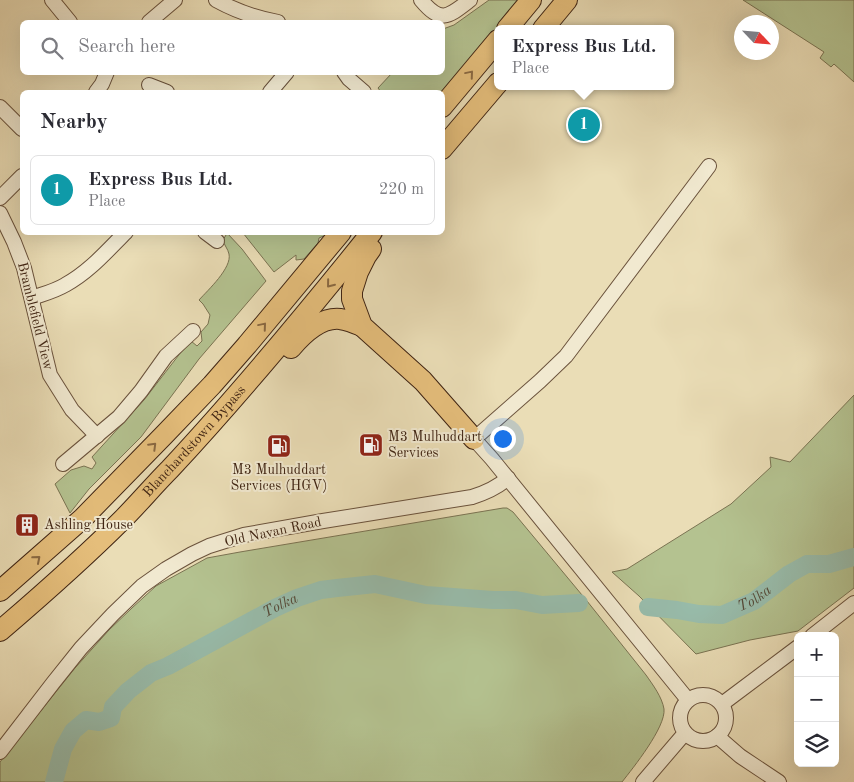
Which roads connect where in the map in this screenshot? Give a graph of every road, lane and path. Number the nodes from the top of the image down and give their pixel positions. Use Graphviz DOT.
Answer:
graph roads {
  1 [pos="52,0"];
  2 [pos="175,0"];
  3 [pos="216,0"];
  4 [pos="421,0"];
  5 [pos="470,0"];
  6 [pos="531,0"];
  7 [pos="567,0"];
  8 [pos="68,20"];
  9 [pos="151,20"];
  10 [pos="270,20"];
  11 [pos="510,25"];
  12 [pos="546,25"];
  13 [pos="494,45"];
  14 [pos="106,75"];
  15 [pos="284,75"];
  16 [pos="346,75"];
  17 [pos="494,88"];
  18 [pos="98,90"];
  19 [pos="272,90"];
  20 [pos="362,90"];
  21 [pos="445,103"];
  22 [pos="1,111"];
  23 [pos="20,127"];
  24 [pos="445,145"];
  25 [pos="709,166"];
  26 [pos="20,178"];
  27 [pos="0,198"];
  28 [pos="0,213"];
  29 [pos="123,235"];
  30 [pos="209,235"];
  31 [pos="339,235"];
  32 [pos="370,235"];
  33 [pos="382,235"];
  34 [pos="217,241"];
  35 [pos="32,298"];
  36 [pos="362,326"];
  37 [pos="193,331"];
  38 [pos="97,436"];
  39 [pos="474,439"];
  40 [pos="63,464"];
  41 [pos="508,478"];
  42 [pos="0,591"];
  43 [pos="854,604"];
  44 [pos="0,632"];
  45 [pos="817,632"];
  46 [pos="794,650"];
  47 [pos="688,700"];
  48 [pos="722,704"];
  49 [pos="686,733"];
  50 [pos="717,736"];
  51 [pos="0,752"];
  52 [pos="643,782"];
  53 [pos="778,782"];
  1 -- 8 [label="street"];
  2 -- 9 [label="street"];
  3 -- 10 [label="street"];
  4 -- 5 [label="street"];
  6 -- 11 [label="highway"];
  7 -- 12 [label="highway"];
  21 -- 13 [label="highway, one-way"];
  14 -- 18 [label="street"];
  15 -- 19 [label="street"];
  16 -- 20 [label="street"];
  17 -- 24 [label="highway"];
  22 -- 23 [label="street"];
  25 -- 39 [label="street"];
  26 -- 27 [label="street"];
  28 -- 35 [label="street, Bramblefield View"];
  29 -- 35 [label="street"];
  30 -- 34 [label="street"];
  42 -- 31 [label="highway, Blanchardstown Bypass, one-way"];
  32 -- 44 [label="highway, Blanchardstown Bypass, one-way"];
  33 -- 36 [label="highway"];
  35 -- 38 [label="street, Bramblefield View"];
  36 -- 39 [label="highway"];
  36 -- 44 [label="highway"];
  37 -- 38 [label="street"];
  38 -- 40 [label="street"];
  39 -- 41 [label="street"];
  41 -- 47 [label="street"];
  41 -- 51 [label="street, Old Navan Road"];
  43 -- 45 [label="street"];
  46 -- 48 [label="street"];
  47 -- 48 [label="street"];
  47 -- 49 [label="street"];
  48 -- 50 [label="street"];
  49 -- 50 [label="street"];
  49 -- 52 [label="street"];
  50 -- 53 [label="street"];
}
